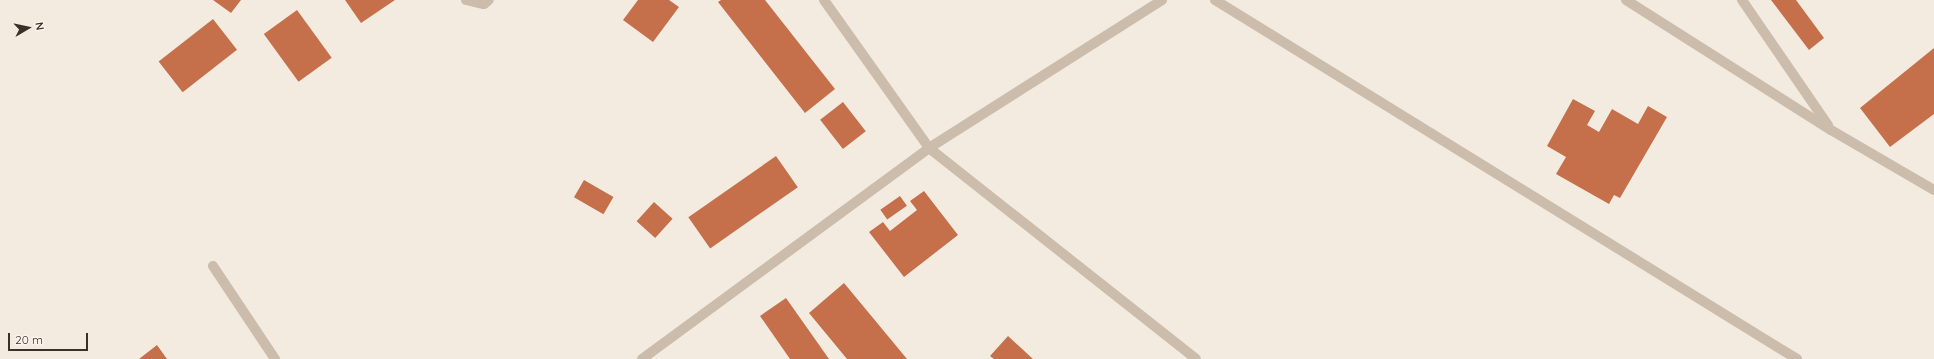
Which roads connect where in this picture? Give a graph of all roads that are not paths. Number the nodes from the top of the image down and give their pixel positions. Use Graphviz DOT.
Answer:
graph roads {
  1 [pos="466,0"];
  2 [pos="489,0"];
  3 [pos="824,0"];
  4 [pos="1162,0"];
  5 [pos="1215,0"];
  6 [pos="1626,0"];
  7 [pos="1742,0"];
  8 [pos="1831,130"];
  9 [pos="929,148"];
  10 [pos="1934,190"];
  11 [pos="213,266"];
  12 [pos="275,359"];
  13 [pos="642,359"];
  14 [pos="1196,359"];
  15 [pos="1797,359"];
  1 -- 2 [label="street"];
  3 -- 9 [label="street"];
  4 -- 9 [label="street"];
  5 -- 15 [label="street"];
  6 -- 8 [label="street"];
  7 -- 8 [label="street"];
  8 -- 10 [label="street"];
  9 -- 13 [label="street"];
  9 -- 14 [label="street"];
  11 -- 12 [label="street"];
}
